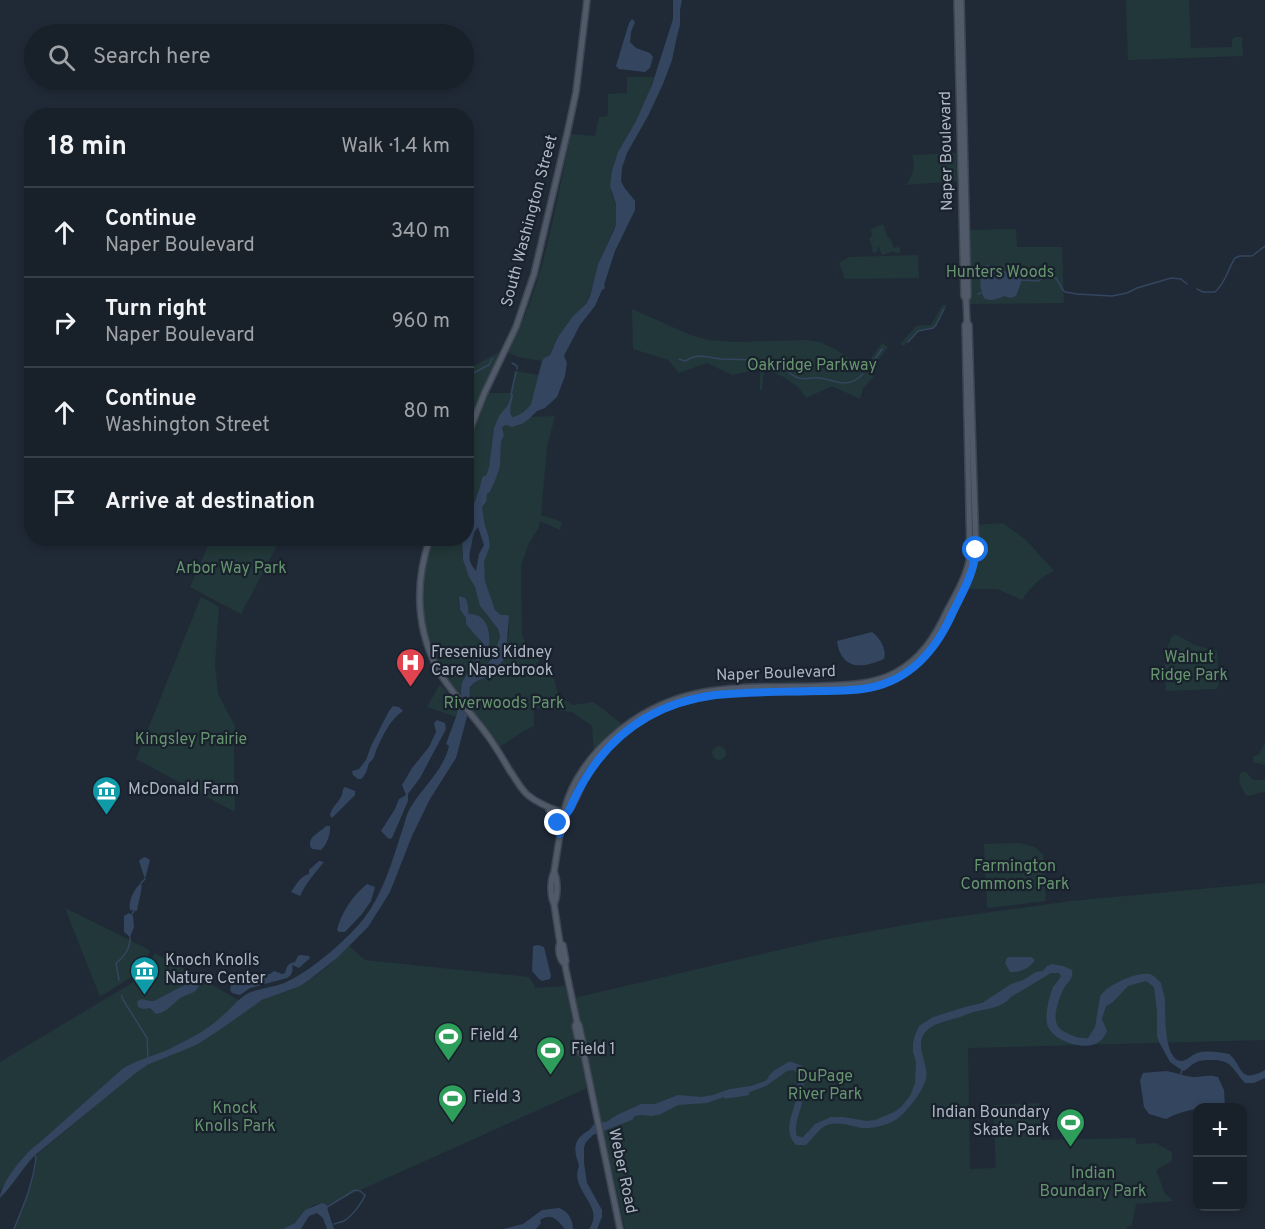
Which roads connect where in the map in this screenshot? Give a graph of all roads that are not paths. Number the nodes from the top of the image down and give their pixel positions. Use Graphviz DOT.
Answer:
graph roads {
  1 [pos="587,0"];
  2 [pos="959,0"];
  3 [pos="474,420"];
  4 [pos="428,546"];
  5 [pos="546,806"];
  6 [pos="566,814"];
  7 [pos="560,834"];
  8 [pos="565,964"];
  9 [pos="620,1229"];
  1 -- 3 [label="main road, South Washington Street"];
  2 -- 6 [label="main road, Naper Boulevard"];
  4 -- 5 [label="main road"];
  5 -- 6 [label="main road"];
  5 -- 7 [label="main road"];
  6 -- 7 [label="main road, Naper Boulevard"];
  7 -- 8 [label="main road, Naper Boulevard"];
  8 -- 9 [label="main road, Weber Road"];
}
